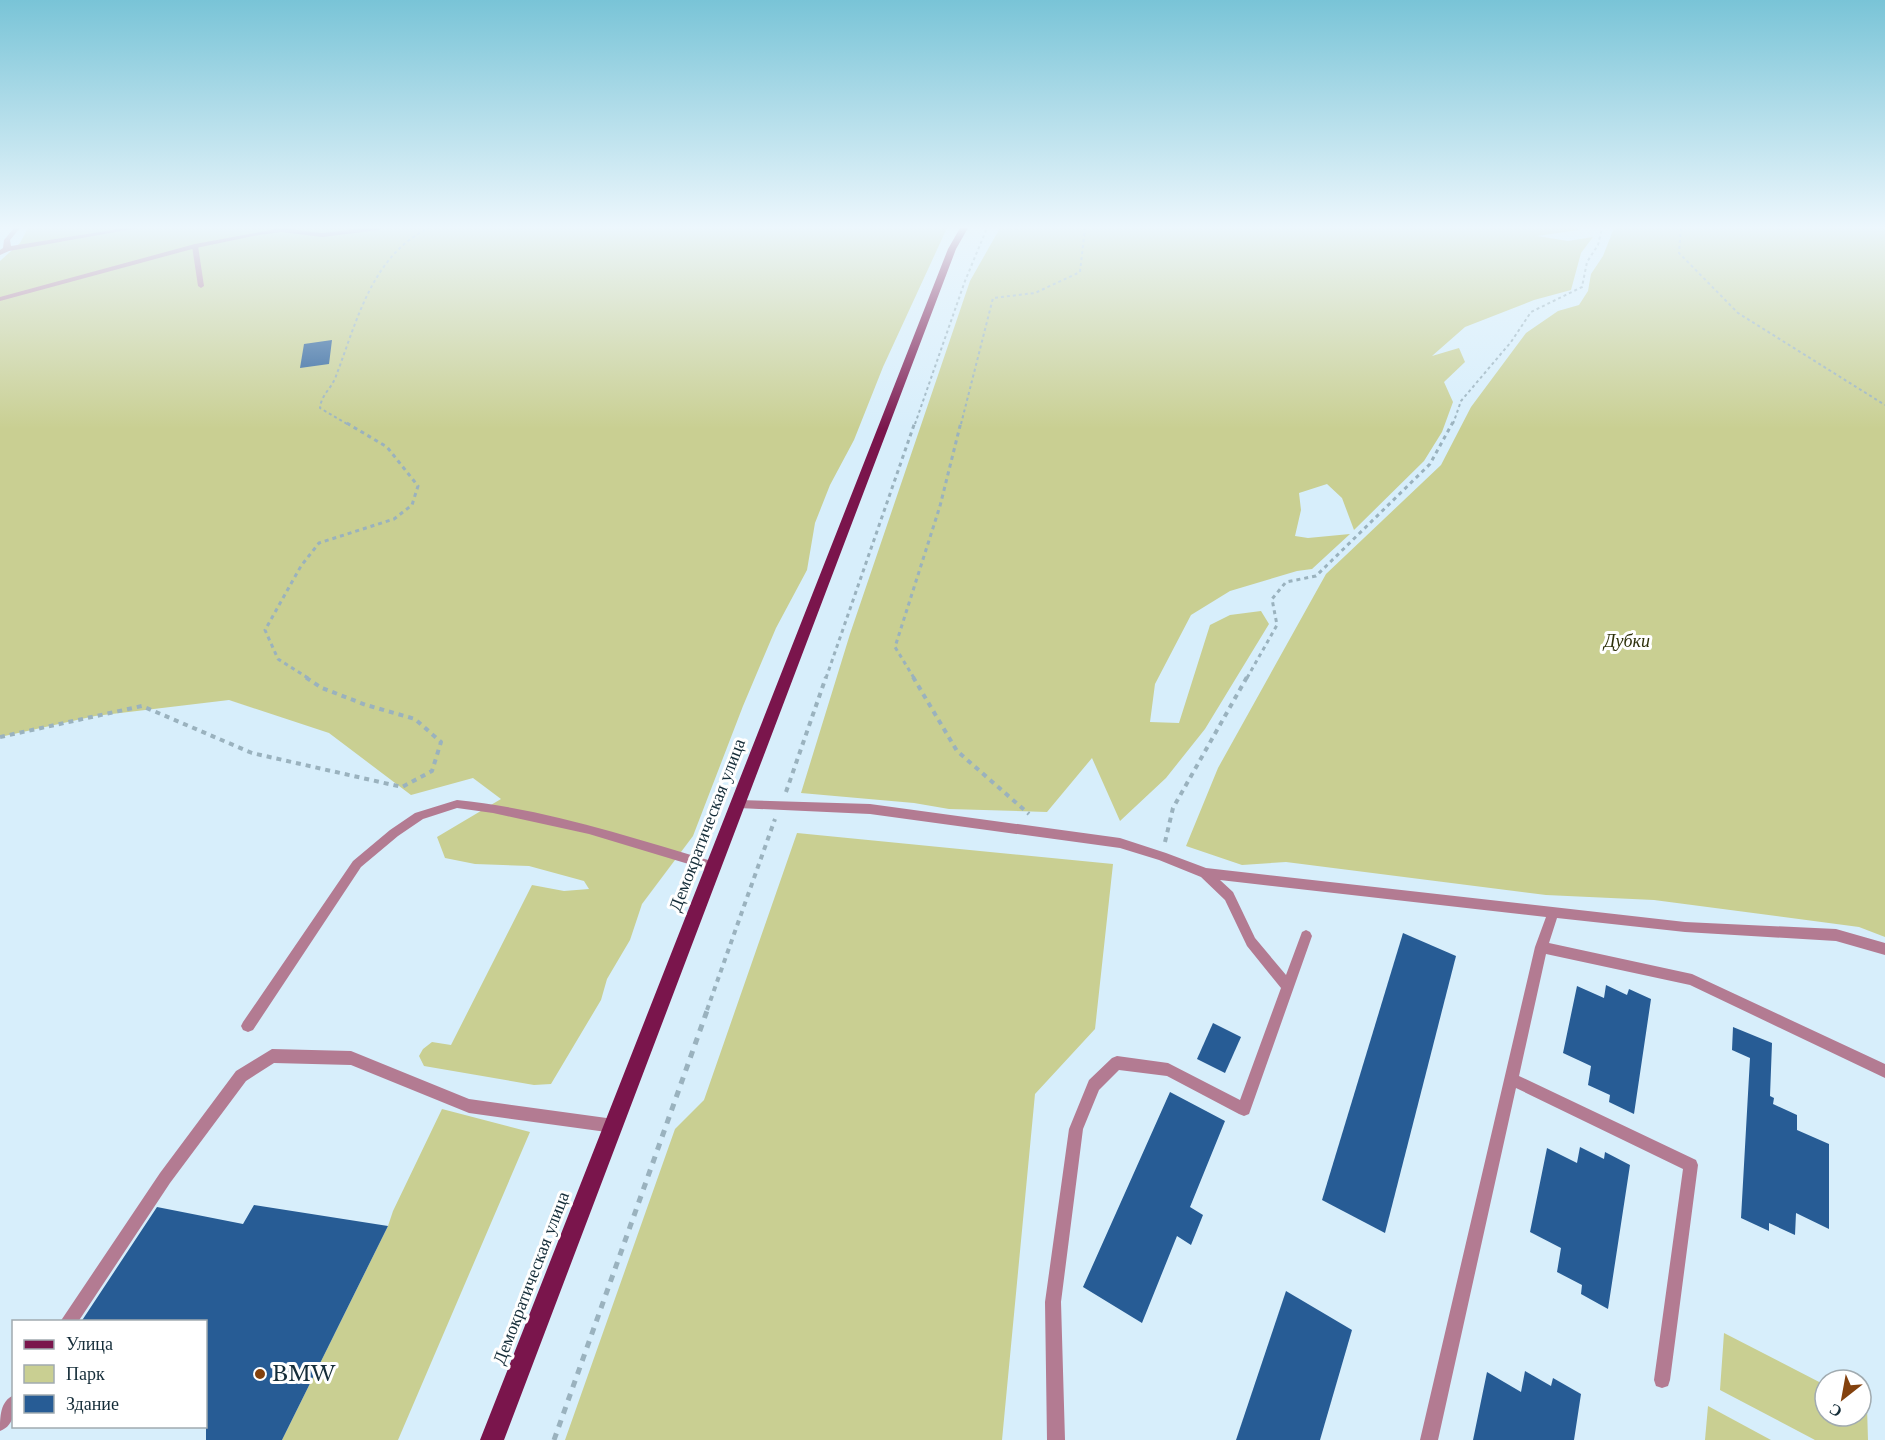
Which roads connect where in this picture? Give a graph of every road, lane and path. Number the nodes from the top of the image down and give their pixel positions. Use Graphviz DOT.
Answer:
graph roads {
  1 [pos="366,295"];
  2 [pos="934,295"];
  3 [pos="960,295"];
  4 [pos="1017,295"];
  5 [pos="1565,295"];
  6 [pos="1720,295"];
  7 [pos="1885,405"];
  8 [pos="0,737"];
  9 [pos="739,804"];
  10 [pos="781,805"];
  11 [pos="1053,834"];
  12 [pos="1162,856"];
  13 [pos="715,867"];
  14 [pos="1205,873"];
  15 [pos="1553,913"];
  16 [pos="1306,936"];
  17 [pos="1541,947"];
  18 [pos="1885,949"];
  19 [pos="1287,987"];
  20 [pos="248,1026"];
  21 [pos="1885,1071"];
  22 [pos="1511,1079"];
  23 [pos="614,1126"];
  24 [pos="69,1320"];
  25 [pos="1662,1380"];
  26 [pos="12,1406"];
  27 [pos="0,1423"];
  28 [pos="492,1440"];
  29 [pos="554,1440"];
  30 [pos="1056,1440"];
  31 [pos="1429,1440"];
  1 -- 8 [label="path"];
  2 -- 9 [label="main road, Демократическая улица"];
  3 -- 10 [label="path"];
  4 -- 11 [label="path"];
  5 -- 12 [label="path"];
  6 -- 7 [label="path"];
  9 -- 10 [label="lane"];
  9 -- 13 [label="main road, Демократическая улица"];
  10 -- 11 [label="lane"];
  10 -- 29 [label="path"];
  11 -- 12 [label="lane"];
  12 -- 14 [label="lane"];
  13 -- 20 [label="lane"];
  13 -- 23 [label="main road, Демократическая улица"];
  14 -- 15 [label="lane"];
  14 -- 19 [label="lane"];
  15 -- 17 [label="lane"];
  15 -- 18 [label="lane"];
  16 -- 19 [label="lane"];
  17 -- 21 [label="lane"];
  17 -- 22 [label="lane"];
  19 -- 30 [label="lane"];
  22 -- 25 [label="lane"];
  22 -- 31 [label="lane"];
  23 -- 24 [label="lane"];
  23 -- 28 [label="main road, Демократическая улица"];
  26 -- 27 [label="lane"];
}
